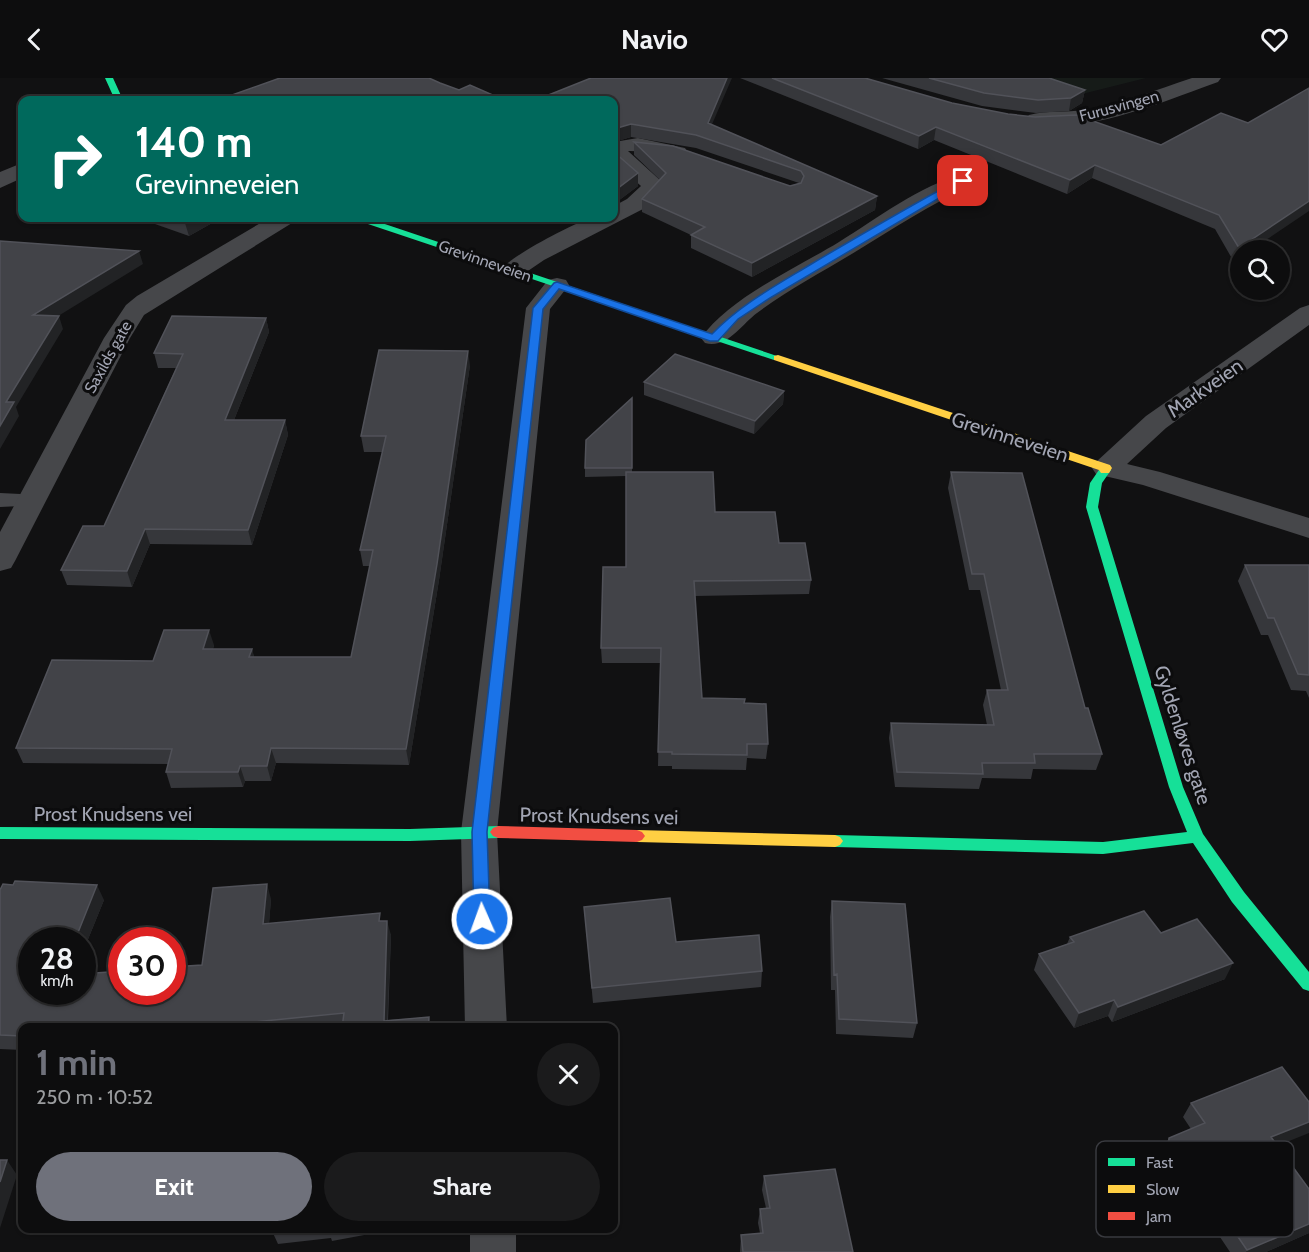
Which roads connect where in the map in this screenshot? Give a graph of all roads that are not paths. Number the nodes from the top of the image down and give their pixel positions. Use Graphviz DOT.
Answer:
graph roads {
  1 [pos="109,78"];
  2 [pos="1211,78"];
  3 [pos="117,96"];
  4 [pos="1015,118"];
  5 [pos="618,147"];
  6 [pos="618,154"];
  7 [pos="694,157"];
  8 [pos="18,172"];
  9 [pos="963,181"];
  10 [pos="0,182"];
  11 [pos="618,213"];
  12 [pos="277,222"];
  13 [pos="371,222"];
  14 [pos="600,222"];
  15 [pos="513,270"];
  16 [pos="557,285"];
  17 [pos="1309,313"];
  18 [pos="714,338"];
  19 [pos="1106,468"];
  20 [pos="0,500"];
  21 [pos="33,500"];
  22 [pos="1309,528"];
  23 [pos="0,561"];
  24 [pos="479,832"];
  25 [pos="0,833"];
  26 [pos="1197,837"];
  27 [pos="1309,984"];
  28 [pos="486,1023"];
  29 [pos="493,1233"];
  30 [pos="493,1252"];
  1 -- 3 [label="main road"];
  2 -- 4 [label="street, Furusvingen"];
  5 -- 7 [label="street"];
  6 -- 11 [label="street"];
  8 -- 10 [label="street"];
  9 -- 18 [label="street"];
  12 -- 21 [label="street, Saxilds gate"];
  13 -- 15 [label="main road, Grevinneveien"];
  14 -- 15 [label="street"];
  15 -- 16 [label="main road, Grevinneveien"];
  16 -- 18 [label="main road, Grevinneveien"];
  16 -- 24 [label="street"];
  17 -- 19 [label="street, Markveien"];
  18 -- 19 [label="main road, Grevinneveien"];
  19 -- 22 [label="street, Grevinneveien"];
  19 -- 26 [label="main road, Gyldenløves gate"];
  20 -- 21 [label="lane"];
  21 -- 23 [label="street, Saxilds gate"];
  24 -- 25 [label="main road, Prost Knudsens vei"];
  24 -- 26 [label="main road, Prost Knudsens vei"];
  24 -- 28 [label="street"];
  26 -- 27 [label="main road, Gyldenløves gate"];
  29 -- 30 [label="street"];
}
